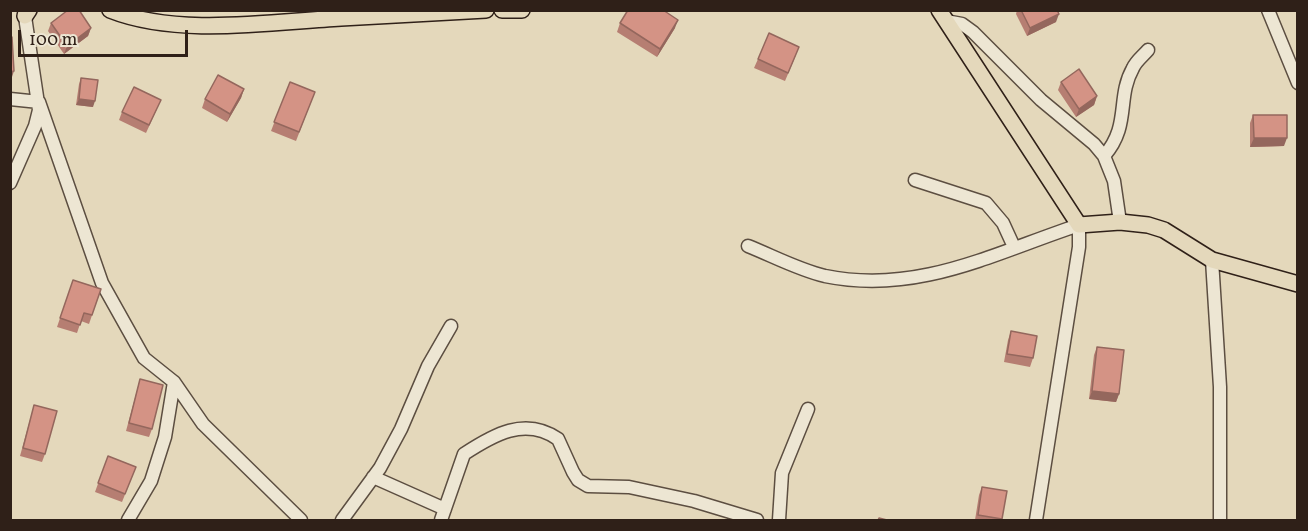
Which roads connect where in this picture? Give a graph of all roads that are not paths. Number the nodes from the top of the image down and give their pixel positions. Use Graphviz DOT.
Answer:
graph roads {
  1 [pos="110,10"];
  2 [pos="486,10"];
  3 [pos="502,10"];
  4 [pos="522,10"];
  5 [pos="1268,10"];
  6 [pos="26,12"];
  7 [pos="948,16"];
  8 [pos="1148,50"];
  9 [pos="1298,83"];
  10 [pos="10,99"];
  11 [pos="39,102"];
  12 [pos="1104,156"];
  13 [pos="915,180"];
  14 [pos="10,183"];
  15 [pos="1120,222"];
  16 [pos="1079,225"];
  17 [pos="748,246"];
  18 [pos="1014,247"];
  19 [pos="1212,260"];
  20 [pos="1298,284"];
  21 [pos="451,326"];
  22 [pos="174,382"];
  23 [pos="808,409"];
  24 [pos="373,477"];
  25 [pos="443,515"];
  26 [pos="129,520"];
  27 [pos="301,520"];
  28 [pos="342,520"];
  29 [pos="757,520"];
  30 [pos="779,520"];
  31 [pos="1036,520"];
  32 [pos="1220,520"];
  1 -- 2 [label="main road"];
  3 -- 4 [label="main road"];
  5 -- 9 [label="street"];
  6 -- 11 [label="street"];
  7 -- 12 [label="street"];
  7 -- 16 [label="main road"];
  8 -- 12 [label="street"];
  10 -- 11 [label="street"];
  11 -- 14 [label="street"];
  11 -- 22 [label="street"];
  12 -- 15 [label="street"];
  13 -- 18 [label="street"];
  15 -- 16 [label="main road"];
  15 -- 19 [label="main road"];
  16 -- 18 [label="street"];
  16 -- 31 [label="street"];
  17 -- 18 [label="street"];
  19 -- 20 [label="main road"];
  19 -- 32 [label="street"];
  21 -- 24 [label="street"];
  22 -- 26 [label="street"];
  22 -- 27 [label="street"];
  23 -- 30 [label="street"];
  24 -- 25 [label="street"];
  24 -- 28 [label="street"];
  25 -- 29 [label="street"];
}
